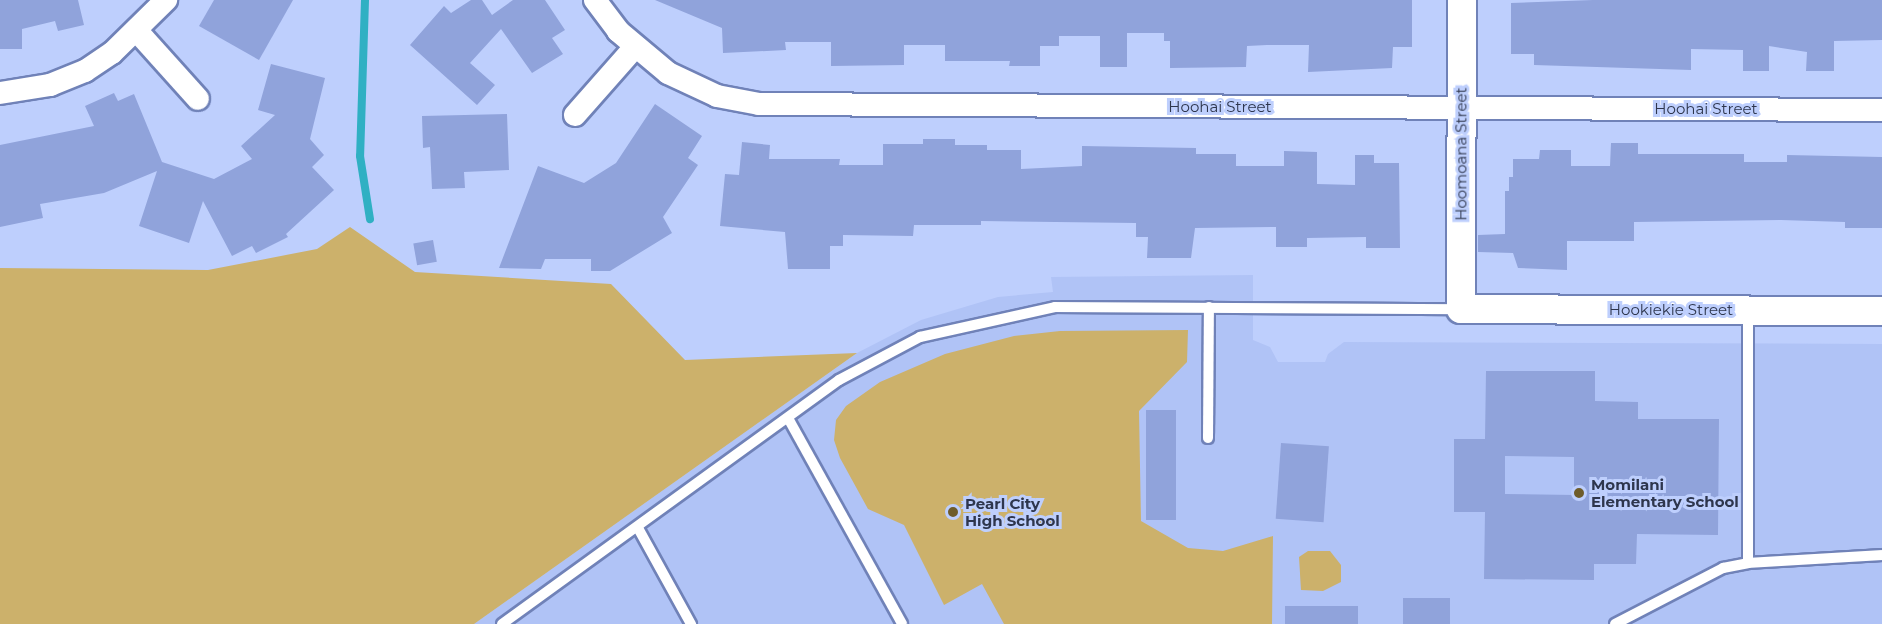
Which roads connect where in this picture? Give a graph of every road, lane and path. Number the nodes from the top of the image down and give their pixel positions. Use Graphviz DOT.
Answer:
graph roads {
  1 [pos="166,0"];
  2 [pos="595,0"];
  3 [pos="1462,0"];
  4 [pos="136,31"];
  5 [pos="635,47"];
  6 [pos="0,93"];
  7 [pos="198,99"];
  8 [pos="1462,108"];
  9 [pos="1882,110"];
  10 [pos="575,115"];
  11 [pos="1209,308"];
  12 [pos="1461,309"];
  13 [pos="1748,311"];
  14 [pos="1882,311"];
  15 [pos="788,418"];
  16 [pos="1208,438"];
  17 [pos="638,528"];
  18 [pos="1882,555"];
  19 [pos="1748,563"];
  20 [pos="502,624"];
  21 [pos="691,624"];
  22 [pos="902,624"];
  23 [pos="1616,624"];
  1 -- 4 [label="street"];
  2 -- 5 [label="street, Hoohai Street"];
  3 -- 8 [label="street, Hoomoana Street"];
  4 -- 6 [label="street"];
  4 -- 7 [label="street"];
  5 -- 8 [label="street, Hoohai Street"];
  5 -- 10 [label="street"];
  8 -- 9 [label="street, Hoohai Street"];
  8 -- 12 [label="street, Hoomoana Street"];
  11 -- 12 [label="lane"];
  11 -- 15 [label="lane"];
  11 -- 16 [label="lane"];
  12 -- 13 [label="street, Hookiekie Street"];
  13 -- 14 [label="street, Hookiekie Street"];
  13 -- 19 [label="lane"];
  15 -- 17 [label="lane"];
  15 -- 22 [label="lane"];
  17 -- 20 [label="lane"];
  17 -- 21 [label="lane"];
  18 -- 19 [label="lane"];
  19 -- 23 [label="lane"];
}
